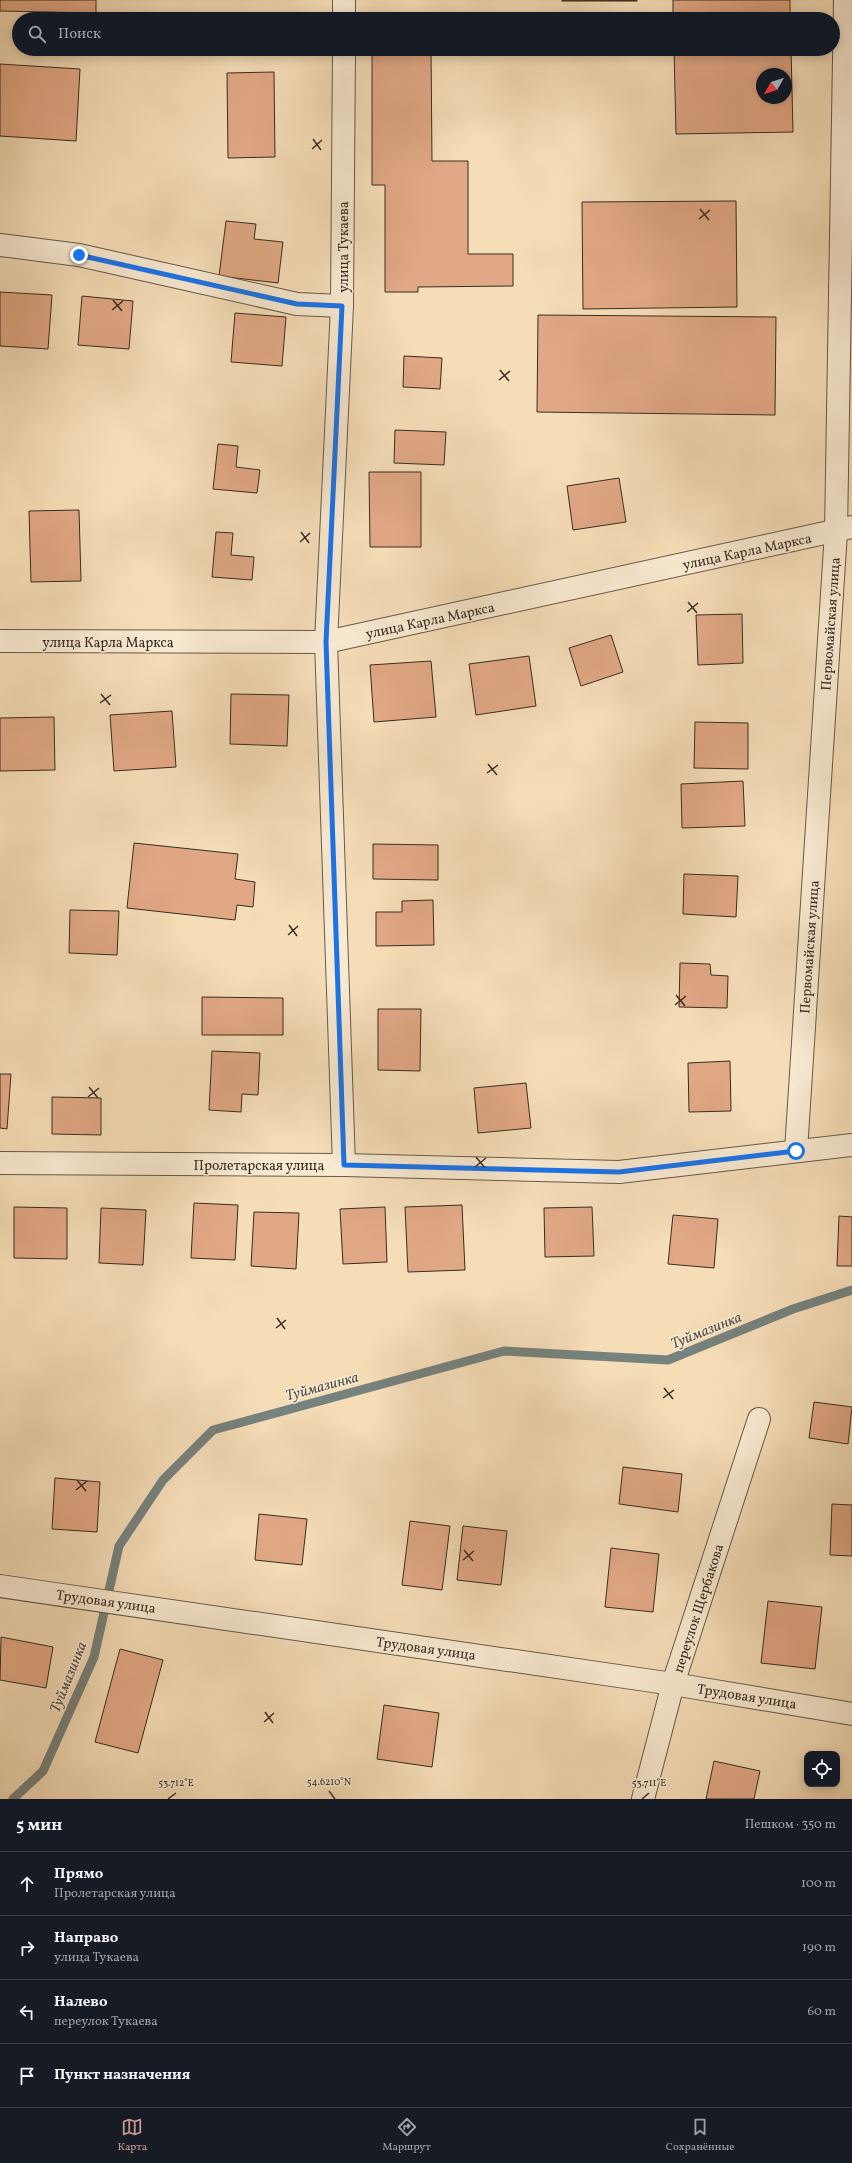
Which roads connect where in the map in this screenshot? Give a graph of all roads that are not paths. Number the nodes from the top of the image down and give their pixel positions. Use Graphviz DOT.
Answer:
graph roads {
  1 [pos="344,0"];
  2 [pos="845,0"];
  3 [pos="344,12"];
  4 [pos="344,56"];
  5 [pos="0,245"];
  6 [pos="342,306"];
  7 [pos="844,530"];
  8 [pos="0,641"];
  9 [pos="326,642"];
  10 [pos="852,1146"];
  11 [pos="796,1151"];
  12 [pos="0,1163"];
  13 [pos="344,1165"];
  14 [pos="760,1419"];
  15 [pos="0,1586"];
  16 [pos="673,1684"];
  17 [pos="852,1714"];
  18 [pos="642,1799"];
  1 -- 3 [label="street"];
  2 -- 7 [label="street, Первомайская улица"];
  4 -- 6 [label="street, улица Тукаева"];
  5 -- 6 [label="street"];
  6 -- 9 [label="street, улица Тукаева"];
  7 -- 9 [label="street, улица Карла Маркса"];
  7 -- 11 [label="street, Первомайская улица"];
  8 -- 9 [label="street, улица Карла Маркса"];
  9 -- 13 [label="street, улица Тукаева"];
  10 -- 11 [label="street, Пролетарская улица"];
  11 -- 13 [label="street, Пролетарская улица"];
  12 -- 13 [label="street, Пролетарская улица"];
  14 -- 16 [label="street, переулок Щербакова"];
  15 -- 16 [label="street, Трудовая улица"];
  16 -- 17 [label="street, Трудовая улица"];
  16 -- 18 [label="street, переулок Щербакова"];
}
